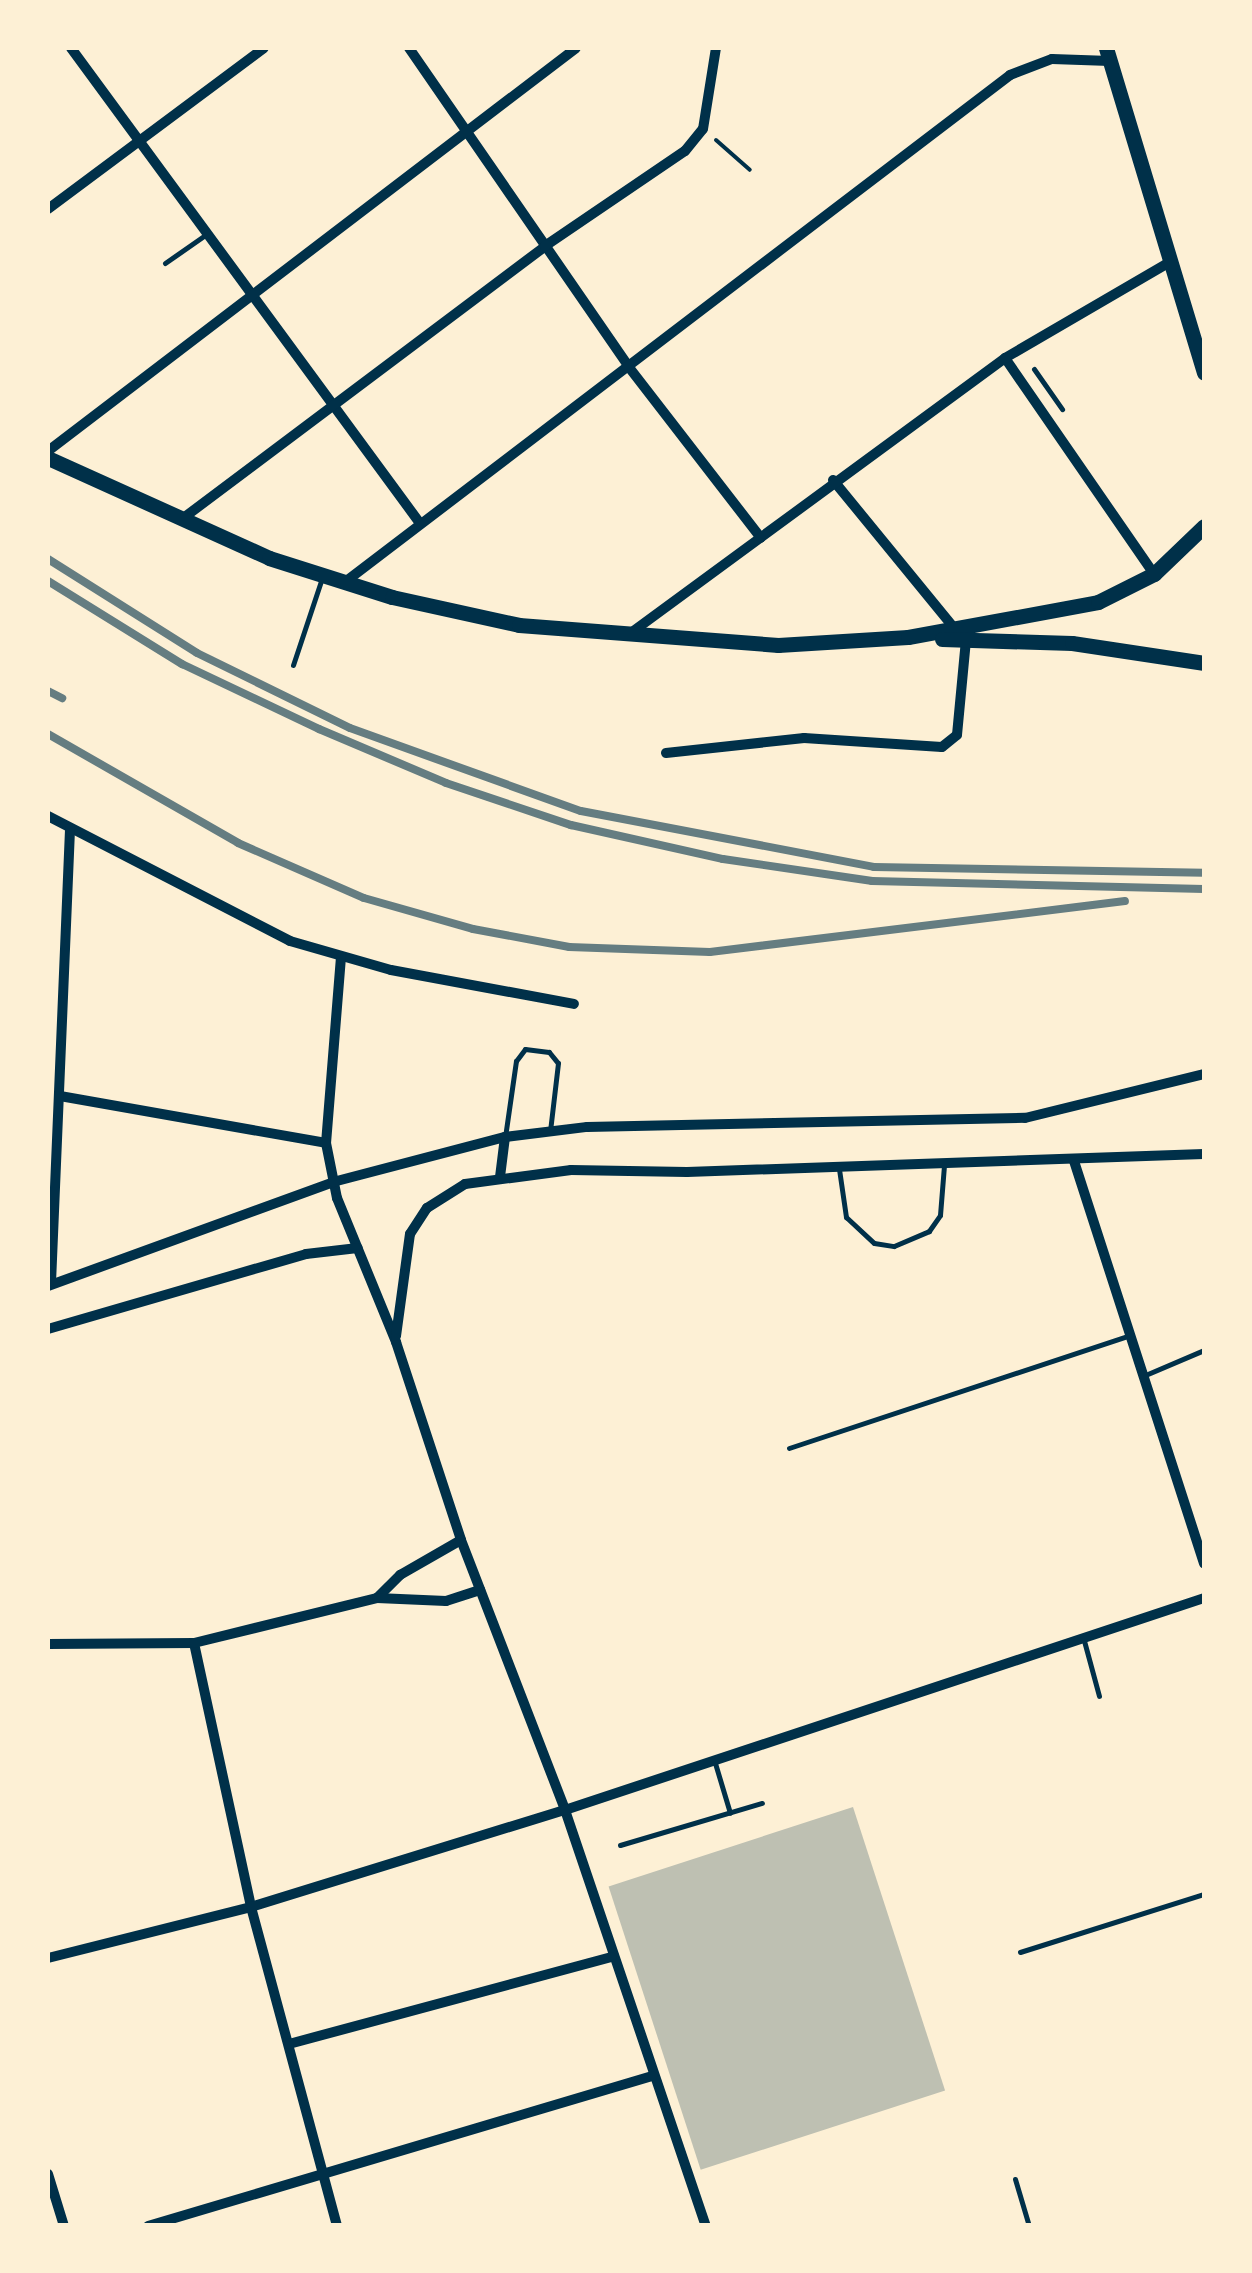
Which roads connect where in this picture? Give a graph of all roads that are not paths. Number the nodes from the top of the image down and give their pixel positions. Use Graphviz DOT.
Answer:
graph roads {
  1 [pos="71,48"];
  2 [pos="264,48"];
  3 [pos="409,48"];
  4 [pos="576,48"];
  5 [pos="716,52"];
  6 [pos="1108,54"];
  7 [pos="470,134"];
  8 [pos="140,140"];
  9 [pos="48,210"];
  10 [pos="208,233"];
  11 [pos="545,246"];
  12 [pos="1170,262"];
  13 [pos="166,263"];
  14 [pos="252,294"];
  15 [pos="1006,358"];
  16 [pos="628,366"];
  17 [pos="1034,369"];
  18 [pos="1204,373"];
  19 [pos="1045,385"];
  20 [pos="1031,395"];
  21 [pos="330,407"];
  22 [pos="1062,409"];
  23 [pos="48,455"];
  24 [pos="834,480"];
  25 [pos="181,520"];
  26 [pos="419,522"];
  27 [pos="1204,526"];
  28 [pos="761,538"];
  29 [pos="1154,574"];
  30 [pos="323,575"];
  31 [pos="345,582"];
  32 [pos="961,635"];
  33 [pos="626,636"];
  34 [pos="1204,663"];
  35 [pos="293,666"];
  36 [pos="666,753"];
  37 [pos="48,816"];
  38 [pos="70,828"];
  39 [pos="342,957"];
  40 [pos="574,1004"];
  41 [pos="1204,1074"];
  42 [pos="60,1096"];
  43 [pos="550,1131"];
  44 [pos="505,1136"];
  45 [pos="326,1143"];
  46 [pos="1204,1154"];
  47 [pos="1074,1161"];
  48 [pos="944,1165"];
  49 [pos="839,1168"];
  50 [pos="500,1177"];
  51 [pos="333,1182"];
  52 [pos="358,1248"];
  53 [pos="50,1284"];
  54 [pos="48,1329"];
  55 [pos="1130,1335"];
  56 [pos="396,1342"];
  57 [pos="1204,1350"];
  58 [pos="1144,1376"];
  59 [pos="789,1448"];
  60 [pos="461,1540"];
  61 [pos="1204,1564"];
  62 [pos="480,1590"];
  63 [pos="377,1598"];
  64 [pos="1204,1598"];
  65 [pos="1082,1636"];
  66 [pos="194,1643"];
  67 [pos="48,1644"];
  68 [pos="65,1646"];
  69 [pos="48,1652"];
  70 [pos="1100,1696"];
  71 [pos="714,1756"];
  72 [pos="762,1803"];
  73 [pos="565,1810"];
  74 [pos="730,1812"];
  75 [pos="620,1845"];
  76 [pos="1204,1894"];
  77 [pos="250,1906"];
  78 [pos="1020,1952"];
  79 [pos="612,1957"];
  80 [pos="48,1958"];
  81 [pos="289,2044"];
  82 [pos="652,2076"];
  83 [pos="322,2170"];
  84 [pos="48,2174"];
  85 [pos="1015,2180"];
  86 [pos="64,2226"];
  87 [pos="148,2226"];
  88 [pos="337,2226"];
  89 [pos="706,2226"];
  90 [pos="1029,2226"];
  1 -- 8 [label="street"];
  2 -- 8 [label="street"];
  3 -- 7 [label="street"];
  4 -- 7 [label="street"];
  5 -- 11 [label="street"];
  6 -- 12 [label="main road"];
  6 -- 16 [label="street"];
  7 -- 11 [label="street"];
  7 -- 14 [label="street"];
  8 -- 9 [label="street"];
  8 -- 10 [label="street"];
  10 -- 13 [label="lane"];
  10 -- 14 [label="street"];
  11 -- 16 [label="street"];
  11 -- 21 [label="street"];
  12 -- 15 [label="street"];
  12 -- 18 [label="main road"];
  14 -- 21 [label="street"];
  14 -- 23 [label="street"];
  15 -- 20 [label="street"];
  15 -- 24 [label="street"];
  16 -- 26 [label="street"];
  16 -- 28 [label="street"];
  17 -- 19 [label="lane"];
  19 -- 20 [label="lane"];
  19 -- 22 [label="lane"];
  20 -- 29 [label="street"];
  21 -- 25 [label="street"];
  21 -- 26 [label="street"];
  23 -- 25 [label="main road"];
  24 -- 28 [label="street"];
  24 -- 32 [label="street"];
  25 -- 30 [label="main road"];
  26 -- 31 [label="street"];
  27 -- 29 [label="main road"];
  28 -- 33 [label="street"];
  29 -- 32 [label="main road"];
  30 -- 31 [label="main road"];
  30 -- 35 [label="lane"];
  31 -- 33 [label="main road"];
  32 -- 33 [label="main road"];
  32 -- 34 [label="main road"];
  32 -- 36 [label="street"];
  37 -- 38 [label="street"];
  38 -- 39 [label="street"];
  38 -- 42 [label="street"];
  39 -- 40 [label="street"];
  39 -- 45 [label="street"];
  41 -- 43 [label="street"];
  42 -- 45 [label="street"];
  42 -- 53 [label="street"];
  43 -- 44 [label="street"];
  43 -- 44 [label="lane"];
  44 -- 50 [label="street"];
  44 -- 51 [label="street"];
  45 -- 51 [label="street"];
  46 -- 47 [label="street"];
  47 -- 48 [label="street"];
  47 -- 55 [label="street"];
  48 -- 49 [label="street"];
  48 -- 49 [label="lane"];
  49 -- 50 [label="street"];
  50 -- 56 [label="street"];
  51 -- 52 [label="street"];
  51 -- 53 [label="street"];
  52 -- 54 [label="street"];
  52 -- 56 [label="street"];
  55 -- 58 [label="street"];
  55 -- 59 [label="lane"];
  56 -- 60 [label="street"];
  57 -- 58 [label="lane"];
  58 -- 61 [label="street"];
  60 -- 62 [label="street"];
  60 -- 63 [label="street"];
  62 -- 63 [label="street"];
  62 -- 73 [label="street"];
  63 -- 66 [label="street"];
  64 -- 65 [label="street"];
  65 -- 70 [label="lane"];
  65 -- 71 [label="street"];
  66 -- 68 [label="street"];
  66 -- 77 [label="street"];
  67 -- 68 [label="street"];
  68 -- 69 [label="street"];
  71 -- 73 [label="street"];
  71 -- 74 [label="lane"];
  72 -- 74 [label="lane"];
  73 -- 77 [label="street"];
  73 -- 79 [label="street"];
  74 -- 75 [label="lane"];
  76 -- 78 [label="lane"];
  77 -- 80 [label="street"];
  77 -- 81 [label="street"];
  79 -- 81 [label="street"];
  79 -- 82 [label="street"];
  81 -- 83 [label="street"];
  82 -- 83 [label="street"];
  82 -- 89 [label="street"];
  83 -- 87 [label="street"];
  83 -- 88 [label="street"];
  84 -- 86 [label="street"];
  85 -- 90 [label="lane"];
}
